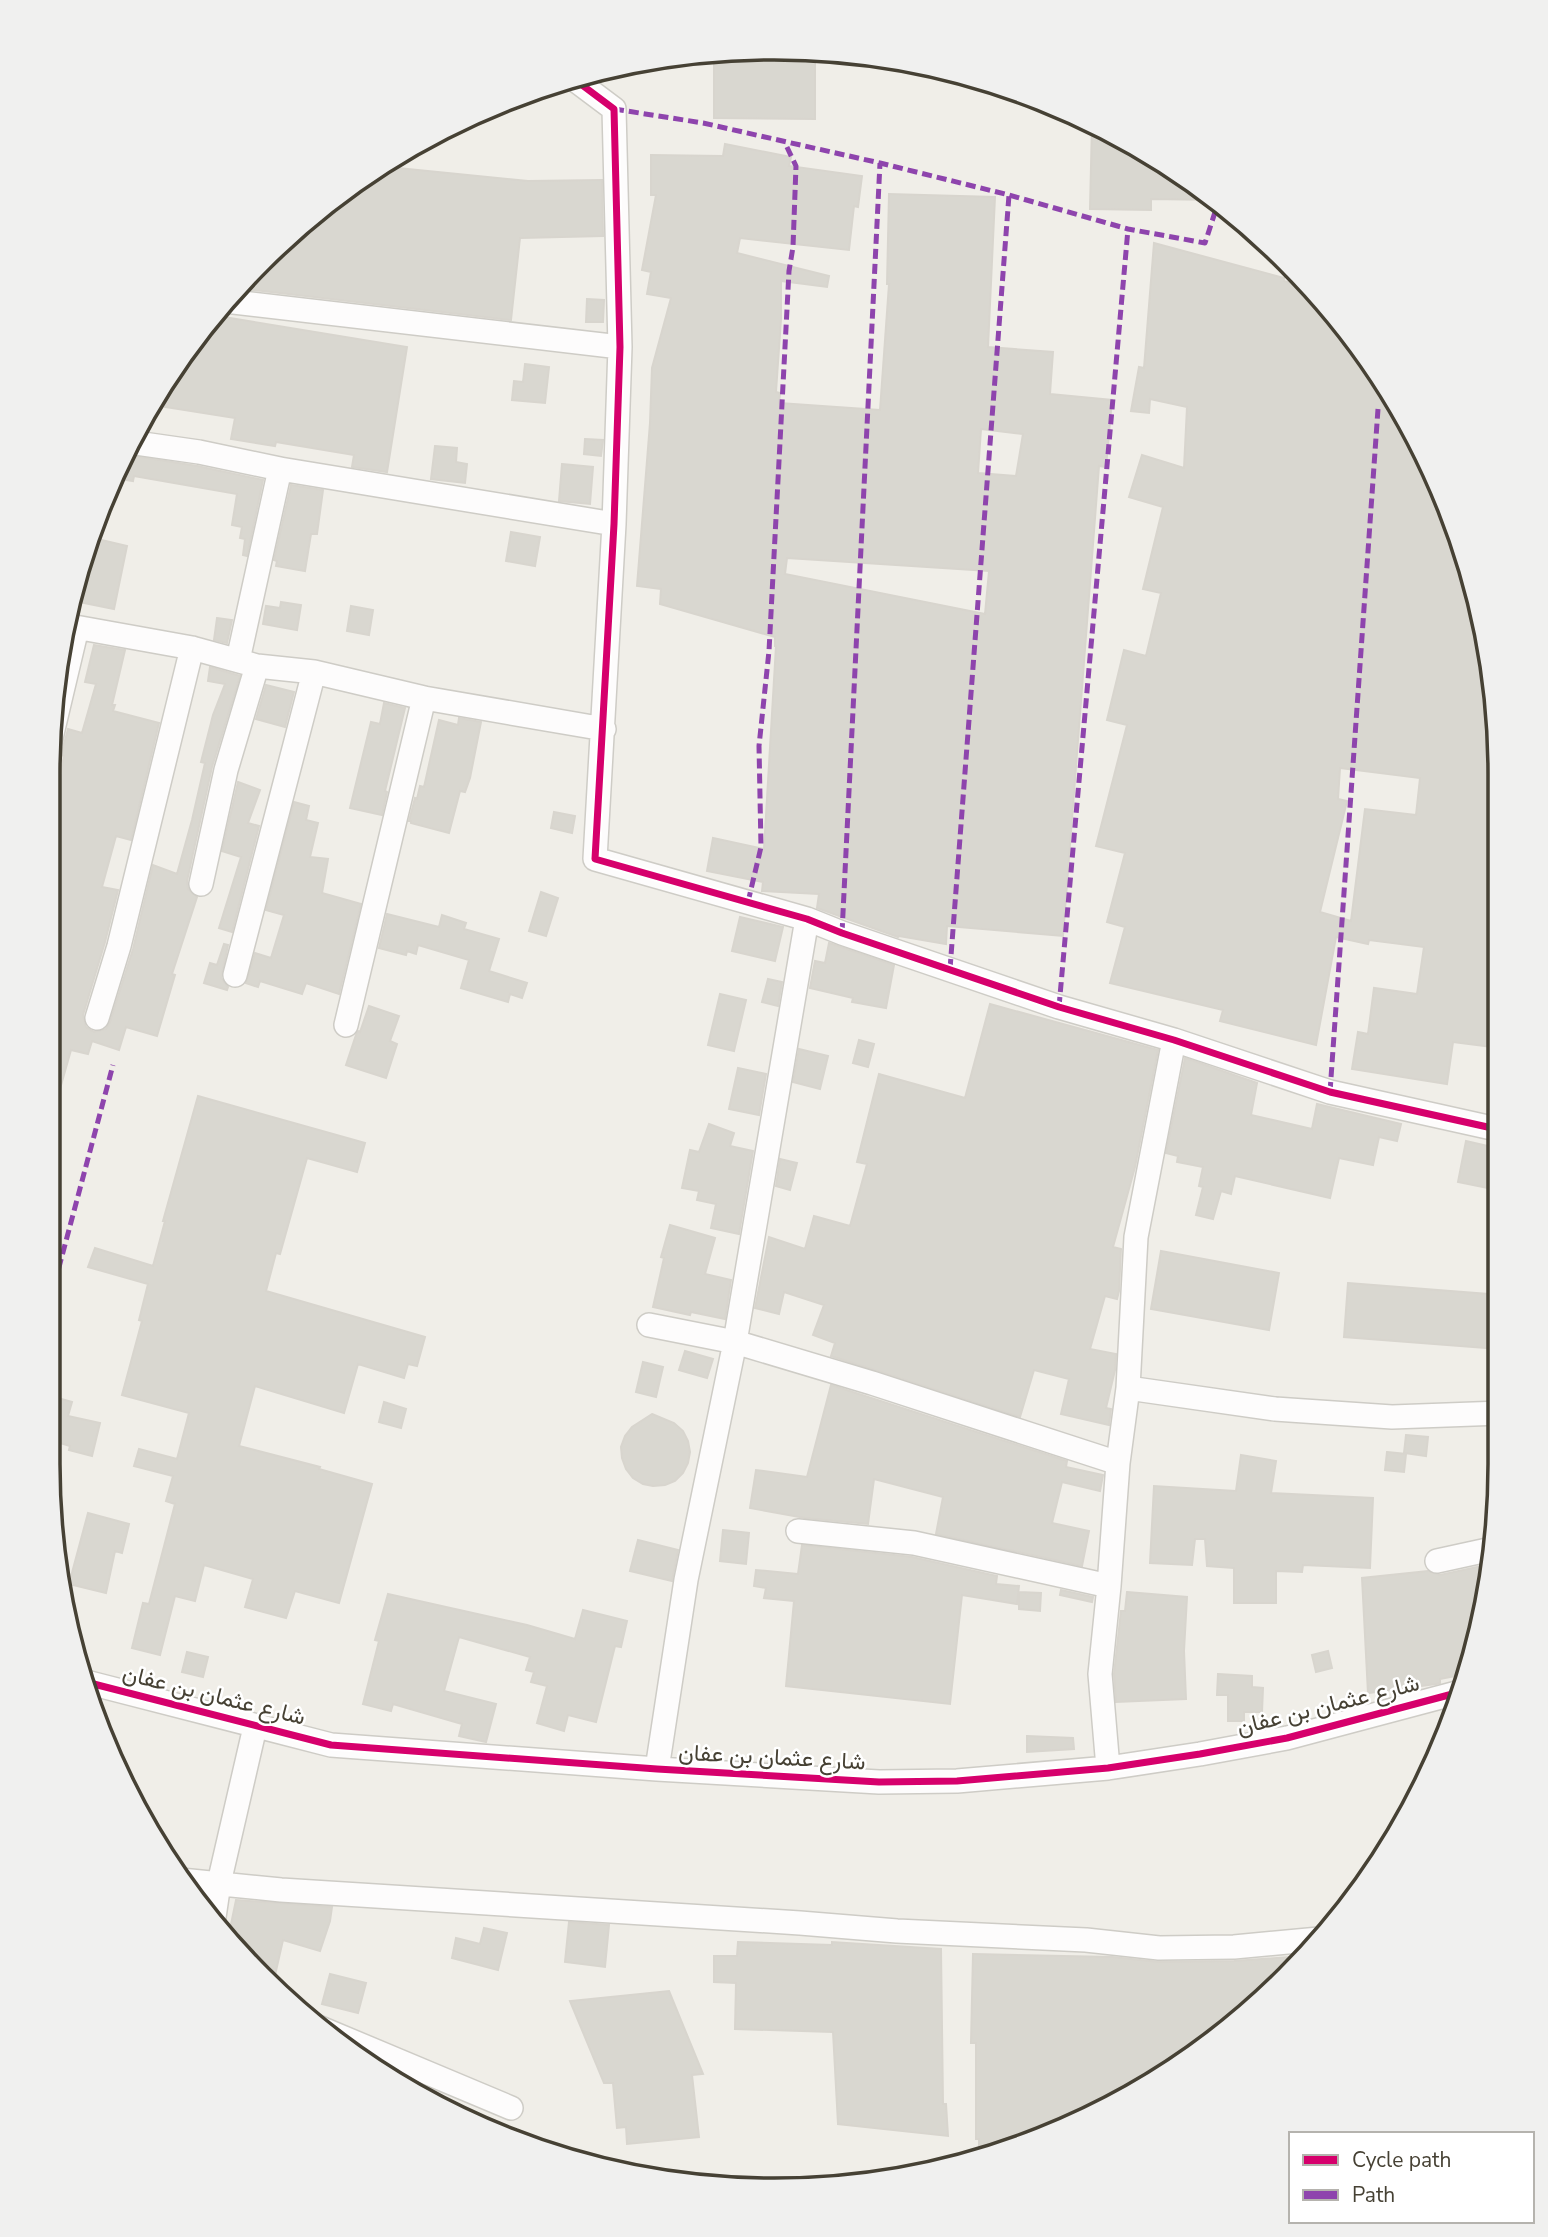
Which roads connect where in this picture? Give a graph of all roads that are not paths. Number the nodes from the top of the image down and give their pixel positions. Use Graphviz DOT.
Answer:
graph roads {
  1 [pos="583,86"];
  2 [pos="238,302"];
  3 [pos="620,347"];
  4 [pos="141,444"];
  5 [pos="280,469"];
  6 [pos="614,524"];
  7 [pos="75,628"];
  8 [pos="192,648"];
  9 [pos="247,663"];
  10 [pos="314,672"];
  11 [pos="424,698"];
  12 [pos="604,729"];
  13 [pos="201,884"];
  14 [pos="807,919"];
  15 [pos="235,975"];
  16 [pos="97,1018"];
  17 [pos="346,1026"];
  18 [pos="1174,1040"];
  19 [pos="1489,1127"];
  20 [pos="649,1325"];
  21 [pos="736,1342"];
  22 [pos="1128,1388"];
  23 [pos="1489,1413"];
  24 [pos="1118,1463"];
  25 [pos="798,1531"];
  26 [pos="1483,1551"];
  27 [pos="1437,1561"];
  28 [pos="1109,1586"];
  29 [pos="94,1684"];
  30 [pos="1450,1695"];
  31 [pos="255,1727"];
  32 [pos="1108,1768"];
  33 [pos="657,1769"];
  34 [pos="195,1881"];
  35 [pos="219,1883"];
  36 [pos="215,1908"];
  37 [pos="1305,1940"];
  38 [pos="362,2046"];
  39 [pos="511,2108"];
  1 -- 3 [label="street"];
  2 -- 3 [label="street"];
  3 -- 6 [label="street"];
  4 -- 5 [label="street"];
  5 -- 6 [label="street"];
  5 -- 9 [label="street"];
  6 -- 12 [label="street"];
  7 -- 8 [label="street"];
  8 -- 9 [label="street"];
  8 -- 16 [label="street"];
  9 -- 10 [label="street"];
  9 -- 13 [label="street"];
  10 -- 11 [label="street"];
  10 -- 15 [label="street"];
  11 -- 12 [label="street"];
  11 -- 17 [label="street"];
  12 -- 14 [label="street"];
  14 -- 18 [label="street"];
  14 -- 21 [label="street"];
  18 -- 19 [label="street"];
  18 -- 22 [label="street"];
  20 -- 21 [label="street"];
  21 -- 24 [label="street"];
  21 -- 33 [label="street"];
  22 -- 23 [label="street"];
  22 -- 24 [label="street"];
  24 -- 28 [label="street"];
  25 -- 28 [label="street"];
  26 -- 27 [label="street"];
  28 -- 32 [label="street"];
  29 -- 31 [label="street, شارع عثمان بن عفان"];
  30 -- 32 [label="street, شارع عثمان بن عفان"];
  31 -- 33 [label="street, شارع عثمان بن عفان"];
  31 -- 35 [label="street"];
  32 -- 33 [label="street, شارع عثمان بن عفان"];
  34 -- 35 [label="street"];
  35 -- 36 [label="street"];
  35 -- 37 [label="street"];
  38 -- 39 [label="street"];
}
